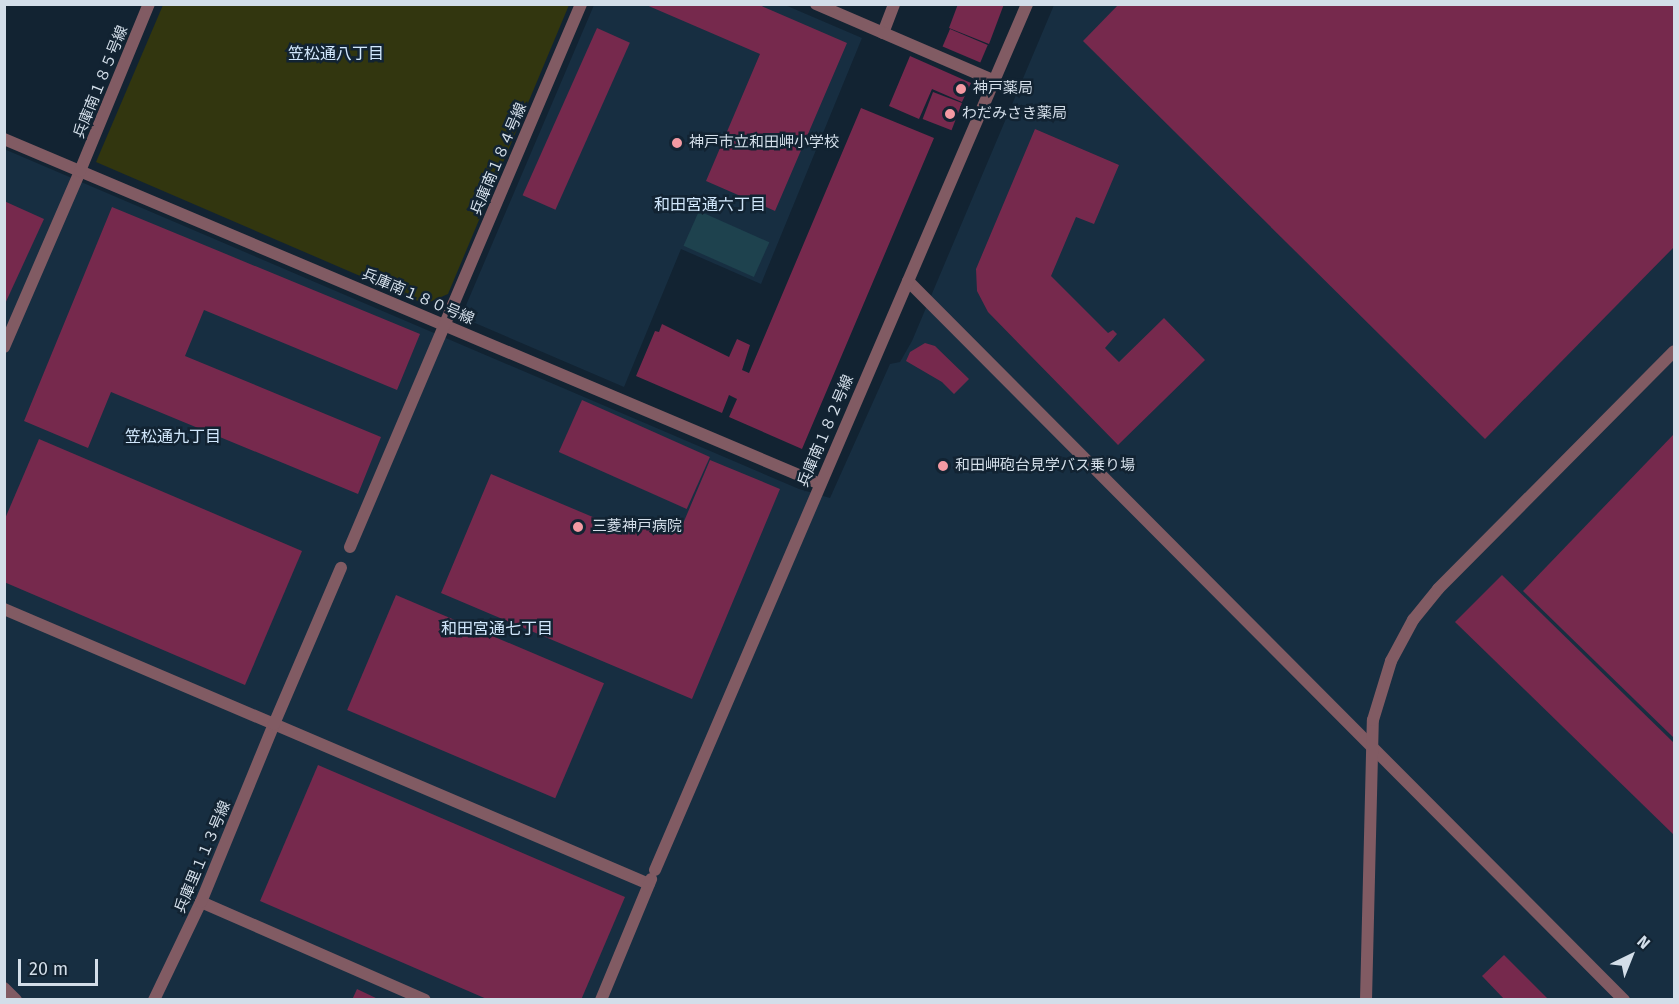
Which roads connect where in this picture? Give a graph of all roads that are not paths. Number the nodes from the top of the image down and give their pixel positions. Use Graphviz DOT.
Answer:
graph roads {
  1 [pos="149,4"];
  2 [pos="582,4"];
  3 [pos="816,4"];
  4 [pos="894,4"];
  5 [pos="1027,4"];
  6 [pos="883,33"];
  7 [pos="995,81"];
  8 [pos="4,139"];
  9 [pos="80,171"];
  10 [pos="908,281"];
  11 [pos="445,325"];
  12 [pos="4,346"];
  13 [pos="1674,351"];
  14 [pos="820,484"];
  15 [pos="350,547"];
  16 [pos="341,568"];
  17 [pos="4,609"];
  18 [pos="274,724"];
  19 [pos="1372,748"];
  20 [pos="649,884"];
  21 [pos="201,902"];
  22 [pos="4,988"];
  23 [pos="16,999"];
  24 [pos="154,999"];
  25 [pos="425,999"];
  26 [pos="601,999"];
  27 [pos="1366,999"];
  28 [pos="1624,999"];
  1 -- 9 [label="street, 兵庫南１８５号線"];
  2 -- 11 [label="street, 兵庫南１８４号線"];
  3 -- 6 [label="street"];
  4 -- 6 [label="street"];
  5 -- 7 [label="street, 兵庫南１８２号線"];
  6 -- 7 [label="street"];
  7 -- 10 [label="street, 兵庫南１８２号線"];
  8 -- 9 [label="street, 兵庫南１８０号線"];
  9 -- 11 [label="street, 兵庫南１８０号線"];
  9 -- 12 [label="street, 兵庫南１８５号線"];
  10 -- 14 [label="street, 兵庫南１８２号線"];
  10 -- 19 [label="street"];
  11 -- 14 [label="street, 兵庫南１８０号線"];
  11 -- 15 [label="street, 兵庫南１８４号線"];
  13 -- 19 [label="street"];
  14 -- 20 [label="street, 兵庫南１８２号線"];
  16 -- 18 [label="street, 兵庫里１１３号線"];
  17 -- 18 [label="street"];
  18 -- 20 [label="street"];
  18 -- 21 [label="street, 兵庫里１１３号線"];
  19 -- 27 [label="street"];
  19 -- 28 [label="street"];
  20 -- 26 [label="street, 兵庫南１８２号線"];
  21 -- 24 [label="street, 兵庫里１１３号線"];
  21 -- 25 [label="street"];
  22 -- 23 [label="street"];
}
